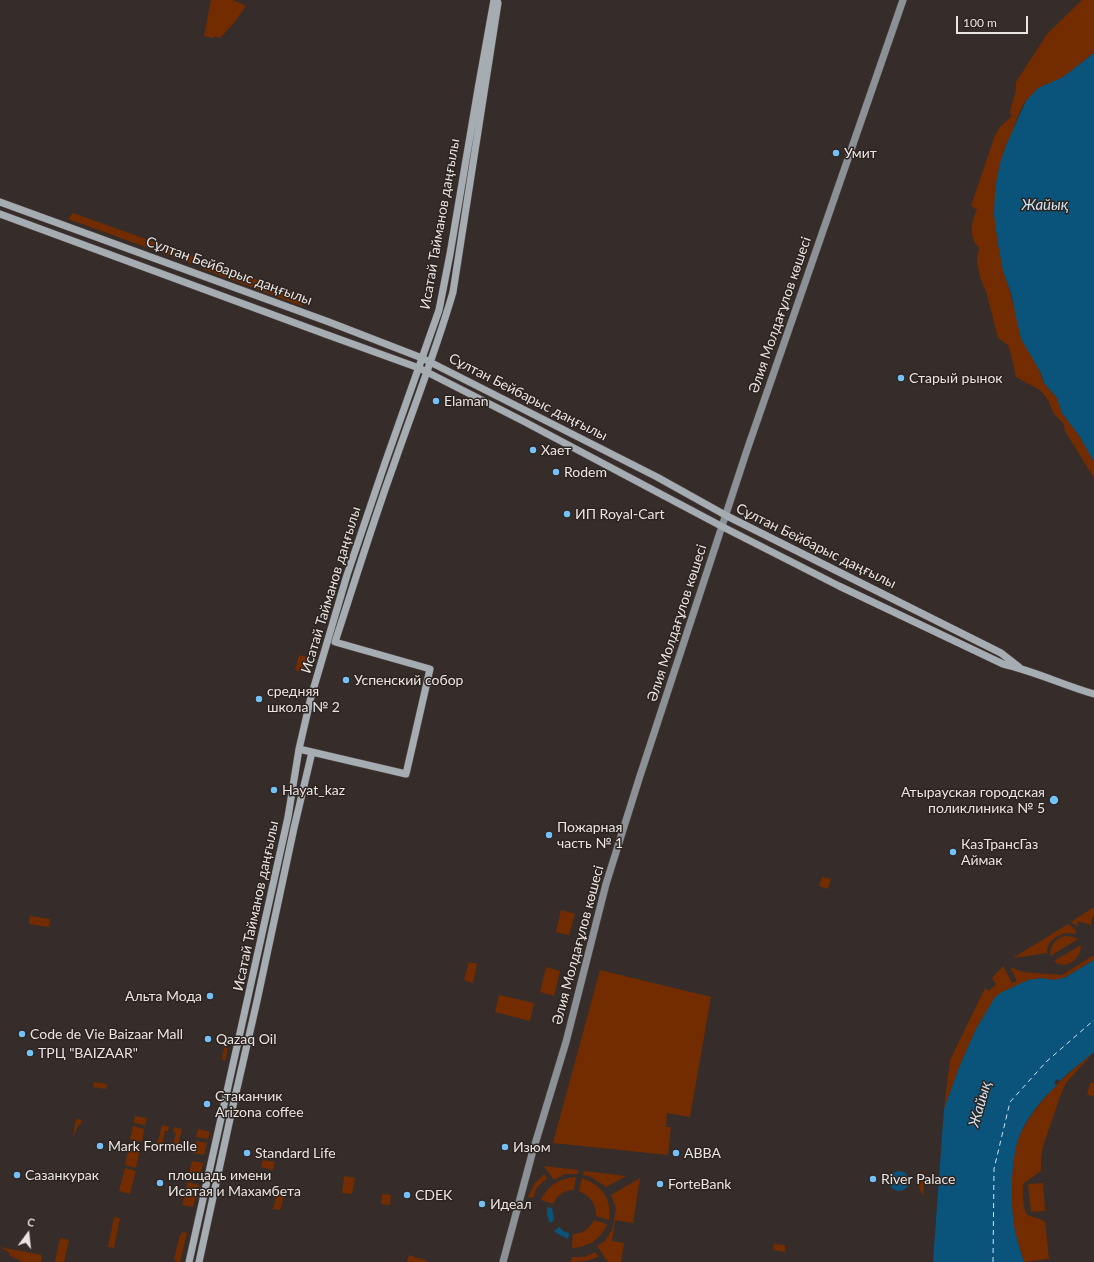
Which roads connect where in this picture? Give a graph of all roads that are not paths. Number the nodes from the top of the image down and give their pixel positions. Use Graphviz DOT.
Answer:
graph roads {
  1 [pos="494,0"];
  2 [pos="497,0"];
  3 [pos="903,0"];
  4 [pos="0,202"];
  5 [pos="0,214"];
  6 [pos="422,358"];
  7 [pos="430,361"];
  8 [pos="419,368"];
  9 [pos="426,372"];
  10 [pos="594,445"];
  11 [pos="589,455"];
  12 [pos="726,516"];
  13 [pos="723,527"];
  14 [pos="1021,668"];
  15 [pos="1094,694"];
  16 [pos="299,749"];
  17 [pos="312,752"];
  18 [pos="189,1262"];
  19 [pos="199,1262"];
  20 [pos="503,1262"];
  1 -- 6 [label="main road, Исатай Тайманов даңғылы"];
  2 -- 7 [label="main road, Исатай Тайманов даңғылы"];
  3 -- 12 [label="main road, Әлия Молдағұлов көшесі"];
  4 -- 6 [label="main road, Сұлтан Бейбарыс даңғылы"];
  5 -- 8 [label="main road, Сұлтан Бейбарыс даңғылы"];
  6 -- 7 [label="main road, Сұлтан Бейбарыс даңғылы"];
  6 -- 8 [label="main road, Исатай Тайманов даңғылы"];
  7 -- 9 [label="main road, Исатай Тайманов даңғылы"];
  7 -- 10 [label="main road, Сұлтан Бейбарыс даңғылы"];
  8 -- 9 [label="main road, Сұлтан Бейбарыс даңғылы"];
  8 -- 16 [label="main road, Исатай Тайманов даңғылы"];
  9 -- 11 [label="main road, Сұлтан Бейбарыс даңғылы"];
  9 -- 17 [label="main road, Исатай Тайманов даңғылы"];
  10 -- 11 [label="main road"];
  10 -- 12 [label="main road, Сұлтан Бейбарыс даңғылы"];
  11 -- 13 [label="main road, Сұлтан Бейбарыс даңғылы"];
  12 -- 13 [label="main road, Әлия Молдағұлов көшесі"];
  12 -- 14 [label="main road, Сұлтан Бейбарыс даңғылы"];
  13 -- 14 [label="main road, Сұлтан Бейбарыс даңғылы"];
  13 -- 20 [label="main road, Әлия Молдағұлов көшесі"];
  14 -- 15 [label="main road, Сұлтан Бейбарыс даңғылы"];
  16 -- 17 [label="main road"];
  16 -- 18 [label="main road, Исатай Тайманов даңғылы"];
  17 -- 19 [label="main road, Исатай Тайманов даңғылы"];
}
